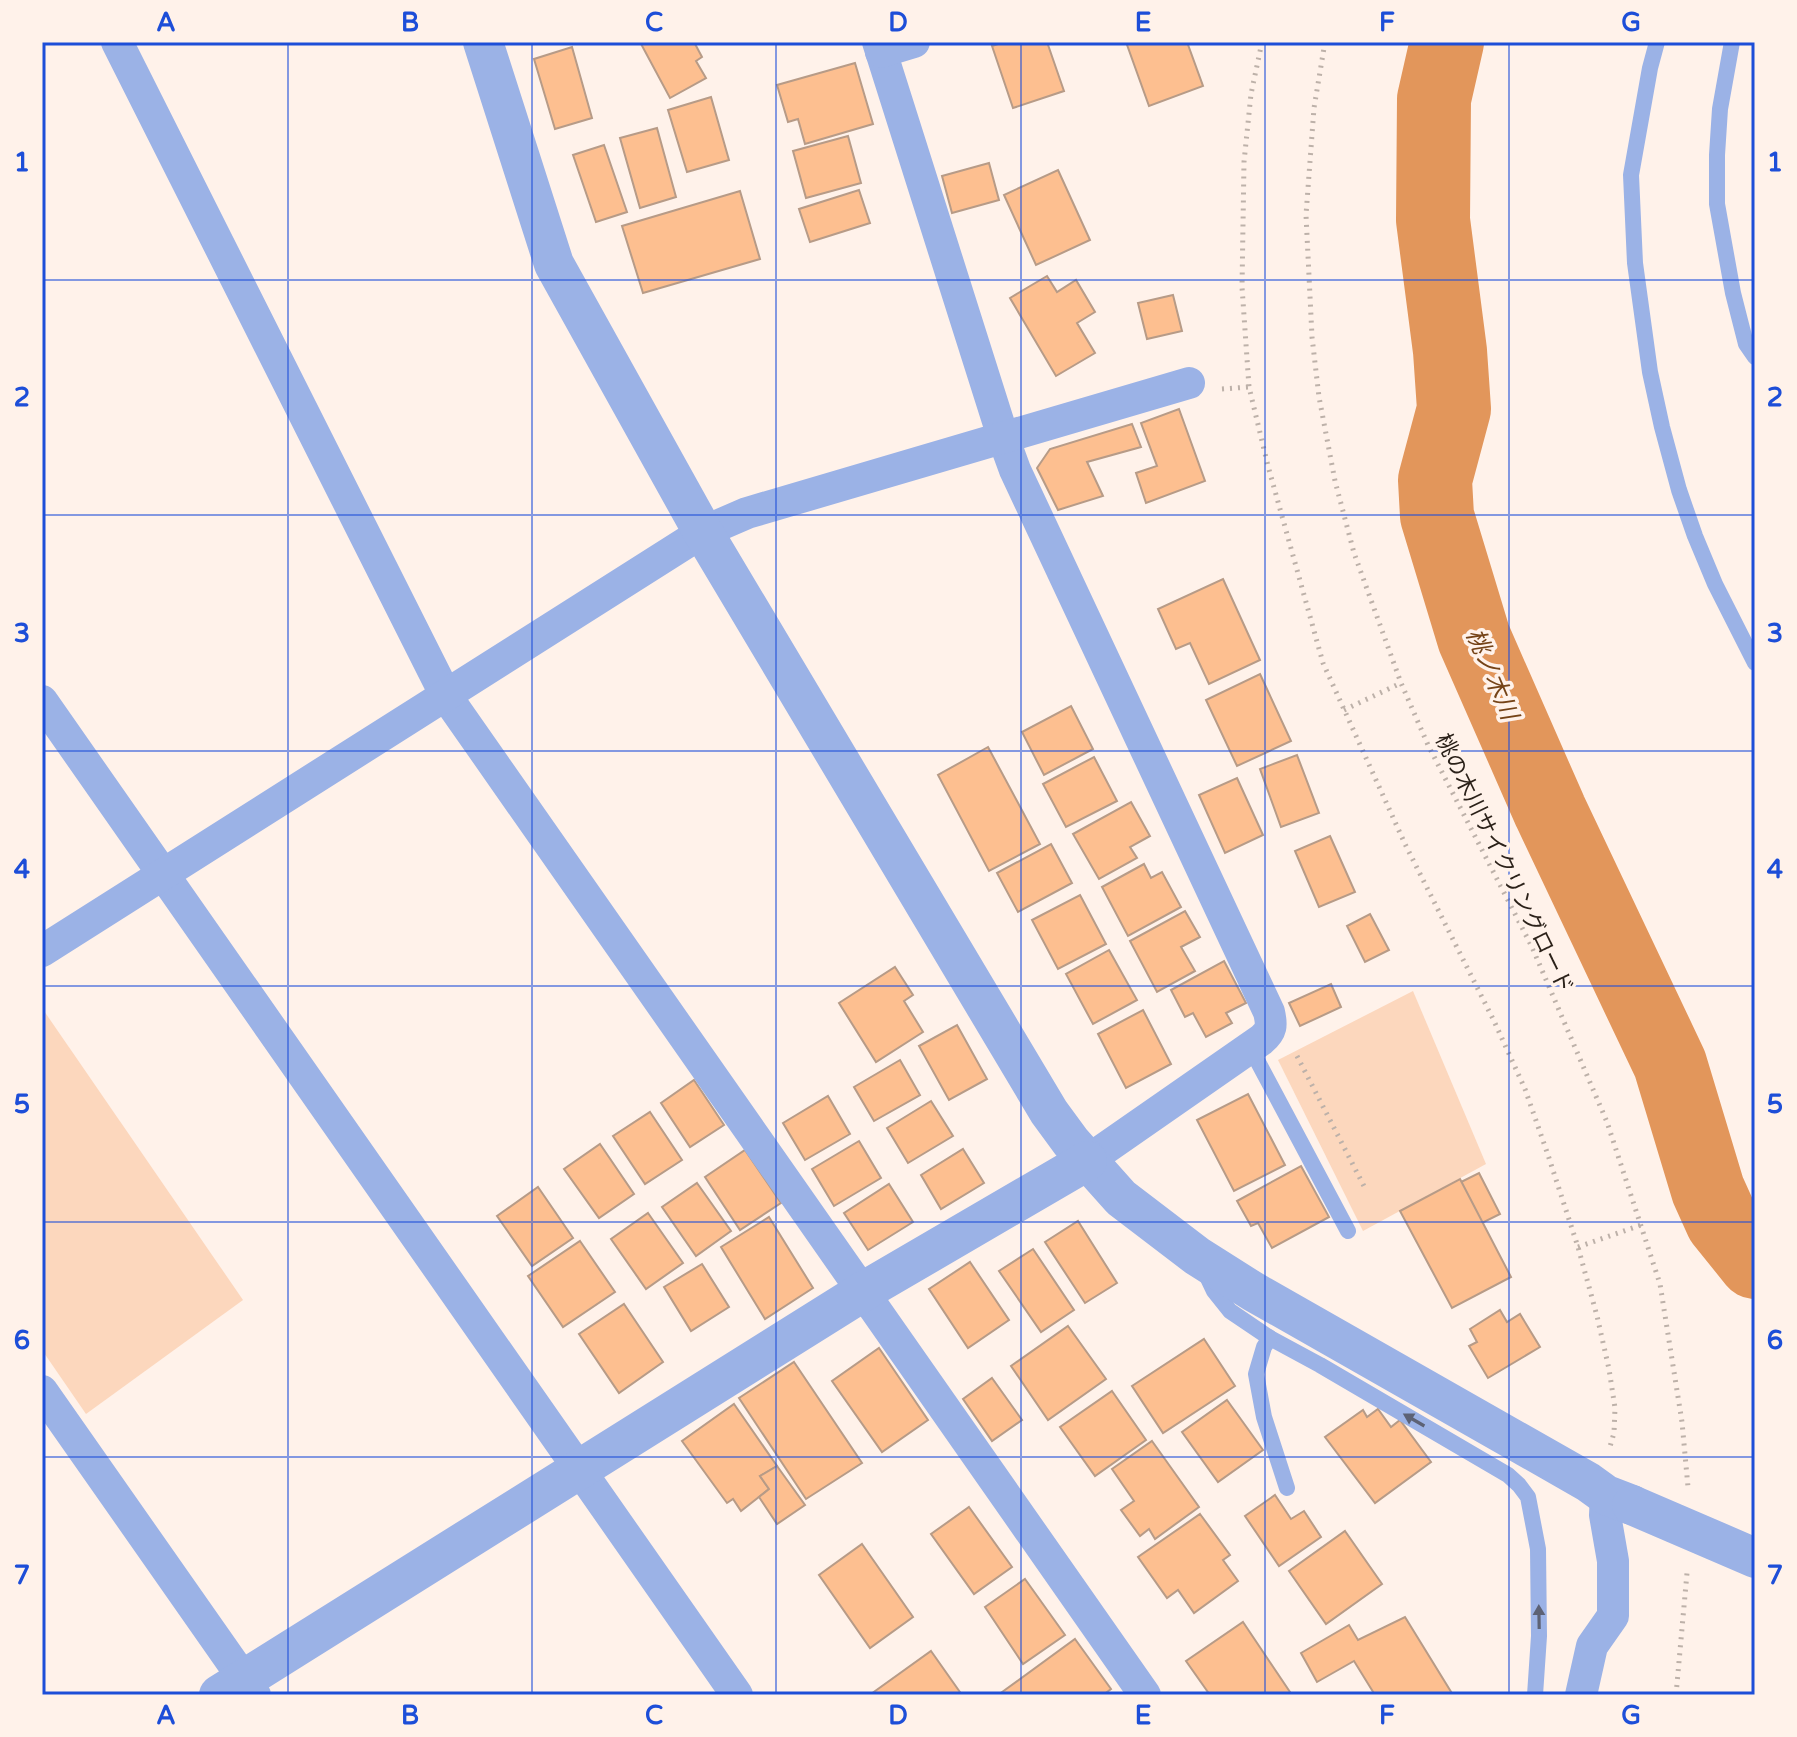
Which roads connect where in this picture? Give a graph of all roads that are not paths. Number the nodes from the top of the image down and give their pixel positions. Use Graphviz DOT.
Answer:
graph roads {
  1 [pos="117,42"];
  2 [pos="483,42"];
  3 [pos="914,42"];
  4 [pos="1657,42"];
  5 [pos="1732,42"];
  6 [pos="879,47"];
  7 [pos="1755,357"];
  8 [pos="1189,383"];
  9 [pos="1003,437"];
  10 [pos="703,532"];
  11 [pos="1755,663"];
  12 [pos="446,696"];
  13 [pos="42,701"];
  14 [pos="163,875"];
  15 [pos="42,951"];
  16 [pos="1260,1040"];
  17 [pos="1087,1161"];
  18 [pos="1348,1231"];
  19 [pos="1197,1256"];
  20 [pos="864,1291"];
  21 [pos="1270,1338"];
  22 [pos="42,1391"];
  23 [pos="579,1470"];
  24 [pos="1287,1488"];
  25 [pos="1619,1500"];
  26 [pos="1755,1558"];
  27 [pos="239,1690"];
  28 [pos="737,1695"];
  29 [pos="1145,1695"];
  30 [pos="1535,1695"];
  31 [pos="1581,1695"];
  1 -- 12 [label="street"];
  2 -- 10 [label="street"];
  3 -- 6 [label="street"];
  4 -- 11 [label="lane"];
  5 -- 7 [label="lane"];
  6 -- 9 [label="street"];
  8 -- 9 [label="street"];
  9 -- 10 [label="street"];
  9 -- 16 [label="street"];
  10 -- 12 [label="street"];
  10 -- 17 [label="street"];
  12 -- 14 [label="street"];
  12 -- 20 [label="street"];
  13 -- 14 [label="street"];
  14 -- 15 [label="street"];
  14 -- 23 [label="street"];
  16 -- 17 [label="street"];
  16 -- 18 [label="lane"];
  17 -- 19 [label="street"];
  17 -- 20 [label="street"];
  19 -- 21 [label="lane"];
  19 -- 25 [label="street"];
  20 -- 23 [label="street"];
  20 -- 29 [label="street"];
  21 -- 24 [label="lane"];
  30 -- 21 [label="lane, one-way"];
  22 -- 27 [label="street"];
  23 -- 27 [label="street"];
  23 -- 28 [label="street"];
  25 -- 26 [label="street, bridge"];
  25 -- 31 [label="street"];
}
